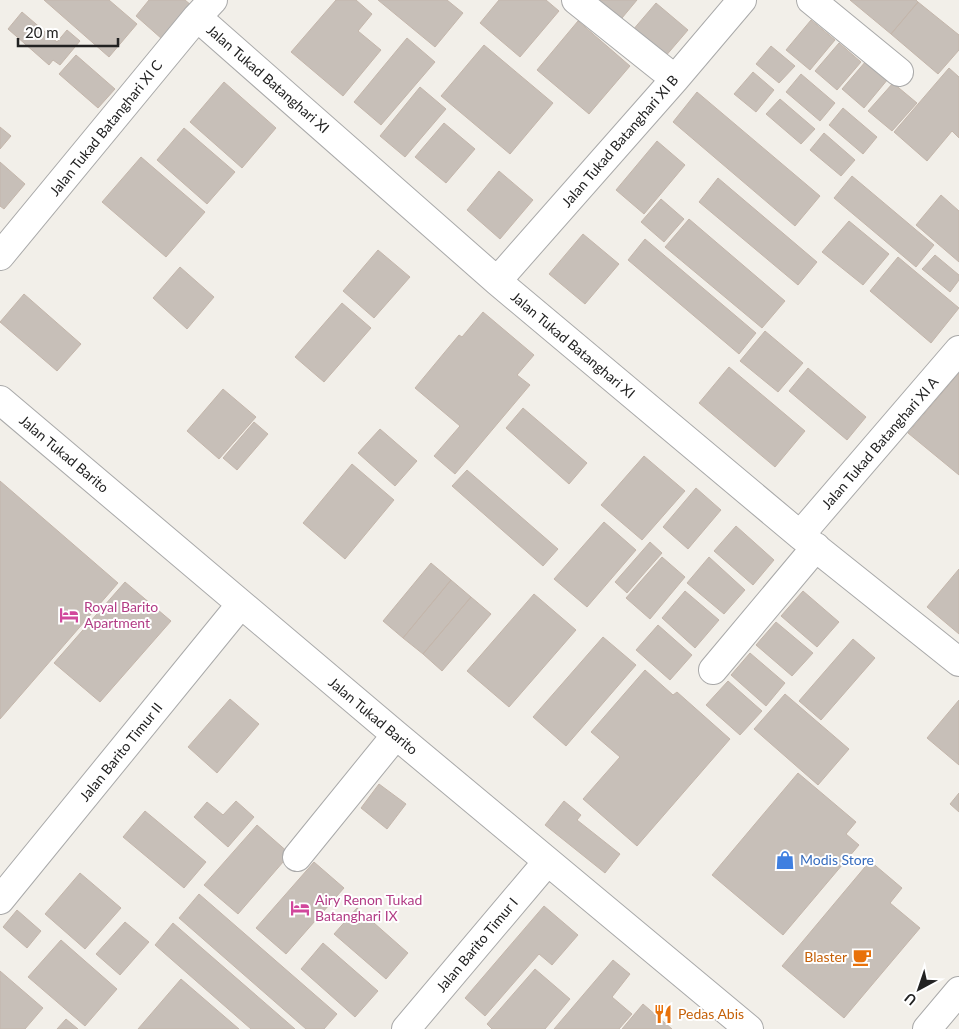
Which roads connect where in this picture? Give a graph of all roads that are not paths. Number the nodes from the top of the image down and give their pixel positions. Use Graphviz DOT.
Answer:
graph roads {
  1 [pos="576,0"];
  2 [pos="742,0"];
  3 [pos="811,0"];
  4 [pos="205,8"];
  5 [pos="899,72"];
  6 [pos="675,80"];
  7 [pos="0,256"];
  8 [pos="497,281"];
  9 [pos="959,350"];
  10 [pos="0,400"];
  11 [pos="808,541"];
  12 [pos="241,604"];
  13 [pos="959,662"];
  14 [pos="713,670"];
  15 [pos="396,735"];
  16 [pos="297,857"];
  17 [pos="547,862"];
  18 [pos="0,900"];
  19 [pos="959,991"];
  20 [pos="406,1029"];
  21 [pos="749,1029"];
  22 [pos="927,1029"];
  1 -- 6 [label="street"];
  2 -- 6 [label="street, Jalan Tukad Batanghari XI B"];
  3 -- 5 [label="street"];
  4 -- 7 [label="street, Jalan Tukad Batanghari XI C"];
  4 -- 8 [label="street, Jalan Tukad Batanghari XI"];
  6 -- 8 [label="street, Jalan Tukad Batanghari XI B"];
  8 -- 11 [label="street, Jalan Tukad Batanghari XI"];
  9 -- 11 [label="street, Jalan Tukad Batanghari XI A"];
  10 -- 12 [label="street, Jalan Tukad Barito"];
  11 -- 13 [label="street, Jalan Tukad Batanghari XI"];
  11 -- 14 [label="street, Jalan Tukad Batanghari XI A"];
  12 -- 15 [label="street, Jalan Tukad Barito"];
  12 -- 18 [label="street, Jalan Barito Timur II"];
  15 -- 16 [label="street"];
  15 -- 17 [label="street, Jalan Tukad Barito"];
  17 -- 20 [label="street, Jalan Barito Timur I"];
  17 -- 21 [label="street, Jalan Tukad Barito"];
  19 -- 22 [label="street"];
}
